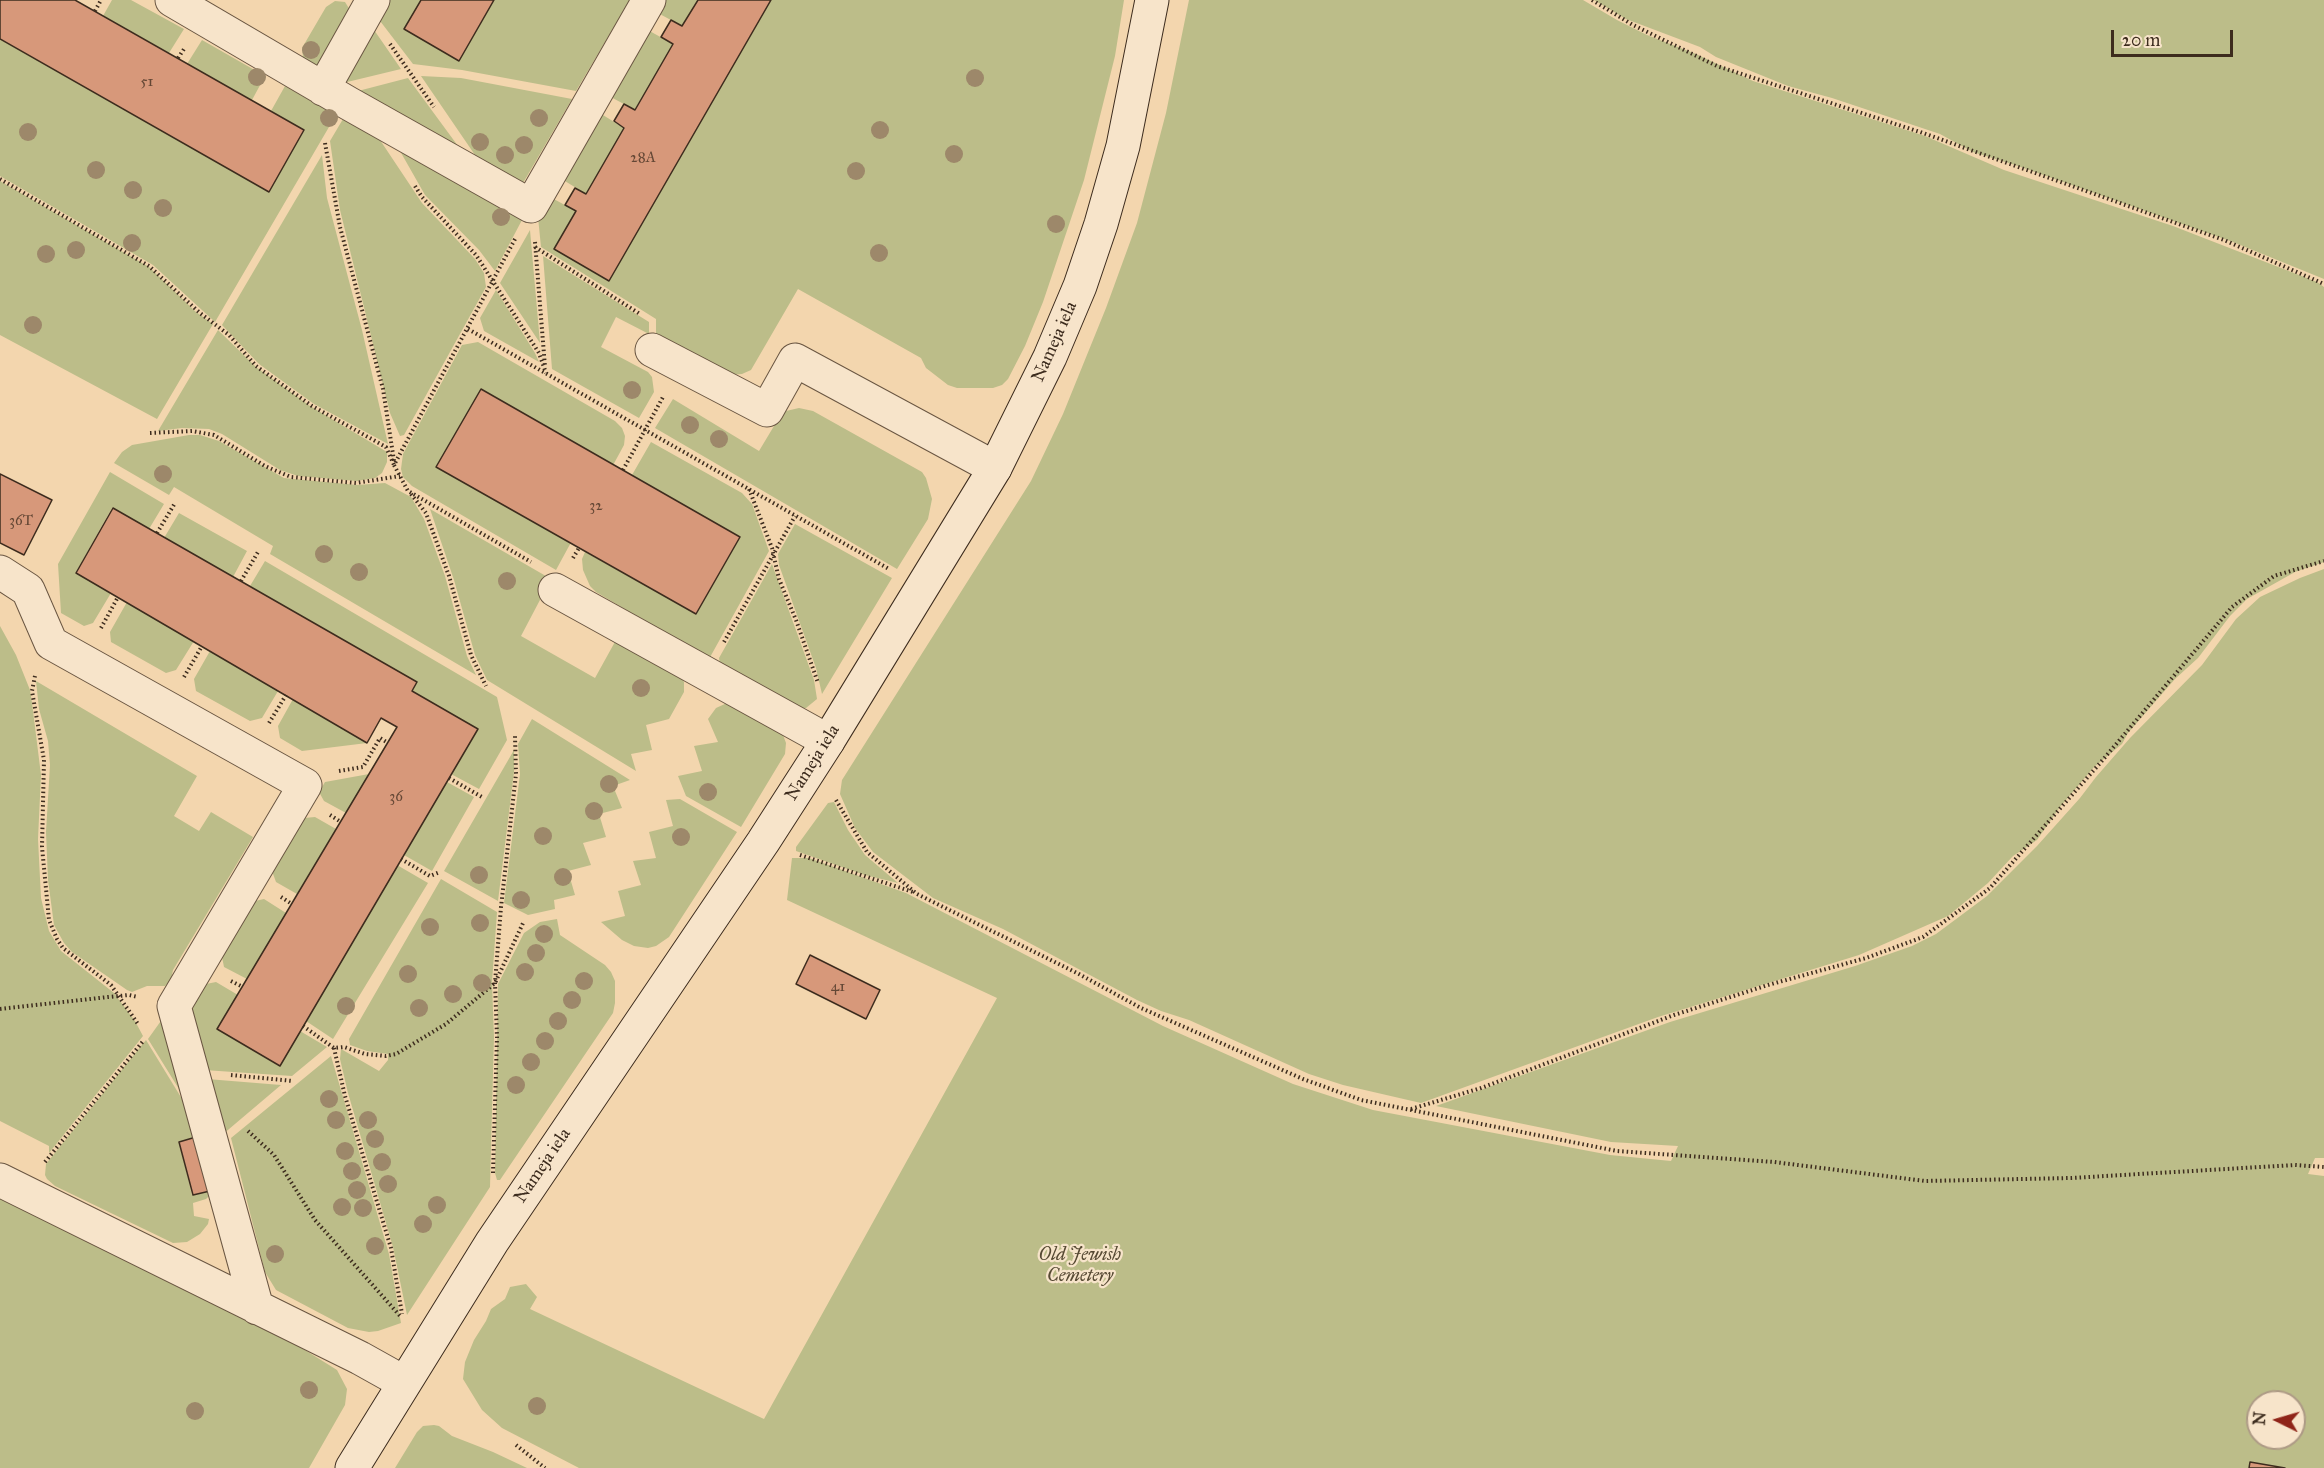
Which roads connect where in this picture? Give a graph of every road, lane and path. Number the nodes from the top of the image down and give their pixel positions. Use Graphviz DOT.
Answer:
graph roads {
  1 [pos="101,0"];
  2 [pos="172,0"];
  3 [pos="649,0"];
  4 [pos="1152,0"];
  5 [pos="1592,0"];
  6 [pos="370,6"];
  7 [pos="95,11"];
  8 [pos="323,89"];
  9 [pos="435,108"];
  10 [pos="325,142"];
  11 [pos="0,179"];
  12 [pos="410,179"];
  13 [pos="531,206"];
  14 [pos="535,247"];
  15 [pos="494,281"];
  16 [pos="2324,284"];
  17 [pos="468,329"];
  18 [pos="652,350"];
  19 [pos="681,365"];
  20 [pos="546,373"];
  21 [pos="644,430"];
  22 [pos="150,434"];
  23 [pos="394,465"];
  24 [pos="995,468"];
  25 [pos="623,470"];
  26 [pos="400,476"];
  27 [pos="749,489"];
  28 [pos="408,491"];
  29 [pos="175,503"];
  30 [pos="795,516"];
  31 [pos="157,533"];
  32 [pos="258,552"];
  33 [pos="773,555"];
  34 [pos="2324,561"];
  35 [pos="0,572"];
  36 [pos="241,581"];
  37 [pos="922,588"];
  38 [pos="555,590"];
  39 [pos="51,643"];
  40 [pos="711,676"];
  41 [pos="486,686"];
  42 [pos="515,736"];
  43 [pos="828,741"];
  44 [pos="388,743"];
  45 [pos="449,778"];
  46 [pos="305,785"];
  47 [pos="482,797"];
  48 [pos="763,842"];
  49 [pos="400,859"];
  50 [pos="440,872"];
  51 [pos="917,894"];
  52 [pos="524,921"];
  53 [pos="495,983"];
  54 [pos="119,996"];
  55 [pos="174,1006"];
  56 [pos="0,1009"];
  57 [pos="303,1026"];
  58 [pos="145,1038"];
  59 [pos="152,1048"];
  60 [pos="334,1048"];
  61 [pos="192,1072"];
  62 [pos="293,1081"];
  63 [pos="1410,1110"];
  64 [pos="241,1124"];
  65 [pos="2324,1167"];
  66 [pos="493,1174"];
  67 [pos="11,1186"];
  68 [pos="257,1308"];
  69 [pos="404,1382"];
  70 [pos="516,1445"];
  71 [pos="352,1468"];
  72 [pos="546,1468"];
  1 -- 7 [label="path"];
  2 -- 8 [label="street"];
  3 -- 13 [label="street"];
  4 -- 24 [label="street, Nameja iela"];
  5 -- 16 [label="path"];
  6 -- 8 [label="street"];
  6 -- 9 [label="path"];
  8 -- 13 [label="street"];
  10 -- 23 [label="path"];
  11 -- 23 [label="path"];
  12 -- 15 [label="path"];
  13 -- 14 [label="path"];
  13 -- 15 [label="path"];
  14 -- 18 [label="path"];
  14 -- 20 [label="path"];
  15 -- 17 [label="path"];
  15 -- 20 [label="path"];
  17 -- 20 [label="path"];
  17 -- 23 [label="path"];
  18 -- 19 [label="street"];
  19 -- 21 [label="path"];
  19 -- 24 [label="street"];
  20 -- 21 [label="path"];
  21 -- 25 [label="path"];
  21 -- 27 [label="path"];
  22 -- 26 [label="path"];
  23 -- 26 [label="path"];
  24 -- 37 [label="street, Nameja iela"];
  26 -- 28 [label="path"];
  27 -- 30 [label="path"];
  27 -- 33 [label="path"];
  28 -- 38 [label="path"];
  28 -- 41 [label="path"];
  29 -- 31 [label="path"];
  30 -- 33 [label="path"];
  30 -- 37 [label="path"];
  32 -- 36 [label="path"];
  33 -- 40 [label="path"];
  33 -- 43 [label="path"];
  34 -- 63 [label="path"];
  35 -- 39 [label="street"];
  37 -- 43 [label="street, Nameja iela"];
  38 -- 40 [label="street"];
  39 -- 46 [label="street"];
  39 -- 54 [label="path"];
  40 -- 43 [label="street"];
  42 -- 53 [label="path"];
  43 -- 48 [label="street, Nameja iela"];
  43 -- 51 [label="path"];
  44 -- 46 [label="path"];
  45 -- 47 [label="path"];
  46 -- 55 [label="street"];
  48 -- 51 [label="path"];
  48 -- 69 [label="street, Nameja iela"];
  49 -- 50 [label="path"];
  51 -- 63 [label="path"];
  52 -- 53 [label="path"];
  53 -- 60 [label="path"];
  53 -- 66 [label="path"];
  54 -- 55 [label="path"];
  54 -- 56 [label="path"];
  54 -- 58 [label="path"];
  55 -- 58 [label="path"];
  55 -- 61 [label="street"];
  57 -- 60 [label="path"];
  58 -- 59 [label="path"];
  58 -- 67 [label="path"];
  60 -- 64 [label="path"];
  61 -- 62 [label="path"];
  61 -- 68 [label="street"];
  63 -- 65 [label="path"];
  67 -- 68 [label="street"];
  68 -- 69 [label="street"];
  69 -- 71 [label="street, Nameja iela"];
  70 -- 72 [label="path"];
}
